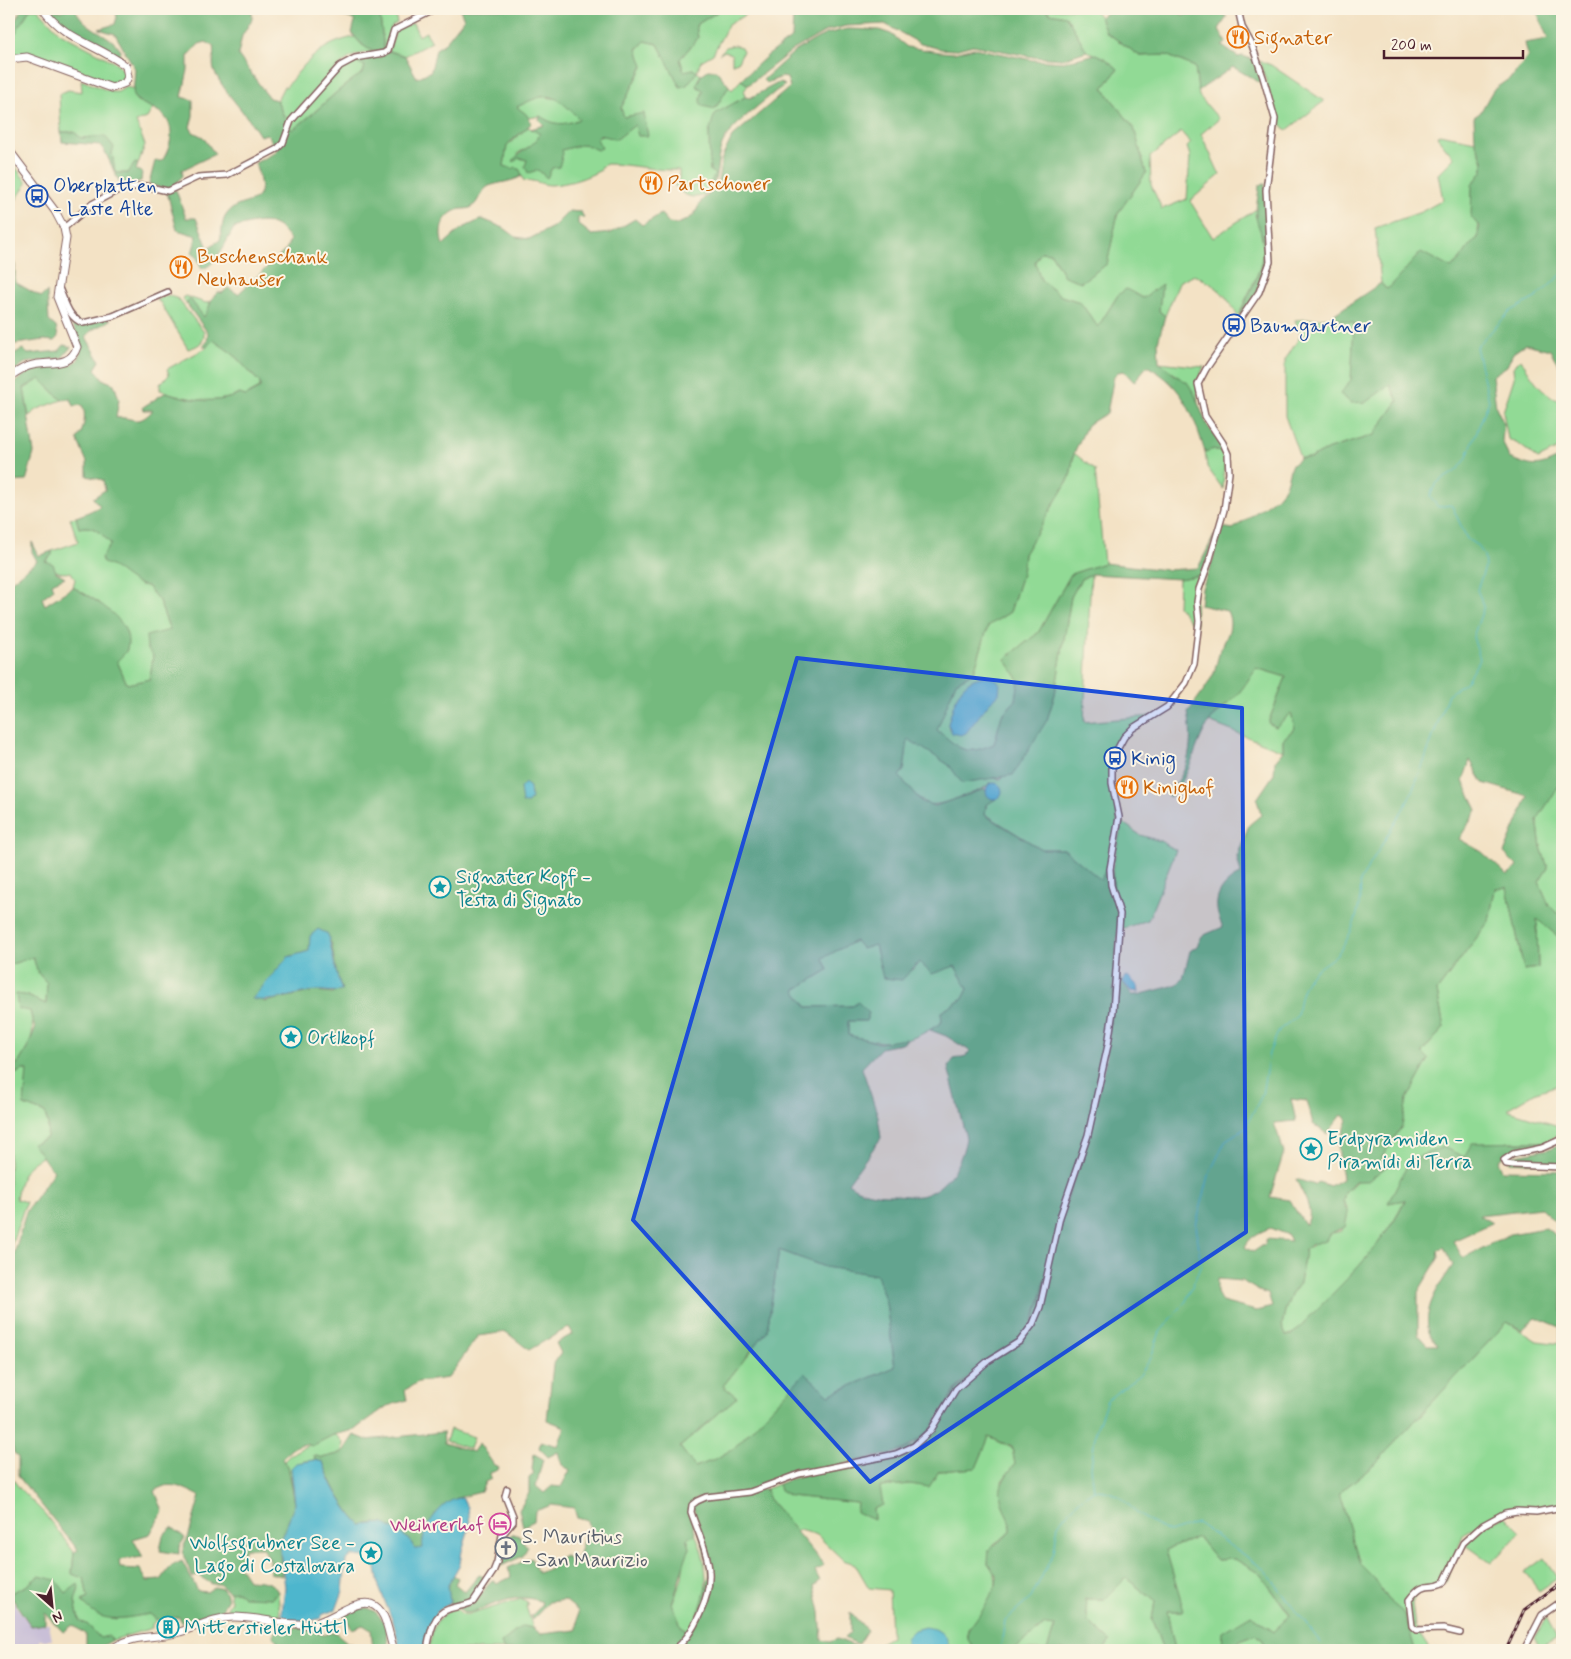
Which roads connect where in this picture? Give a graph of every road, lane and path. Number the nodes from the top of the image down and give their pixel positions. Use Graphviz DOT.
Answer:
graph roads {
  1 [pos="43,9"];
  2 [pos="436,9"];
  3 [pos="1238,9"];
  4 [pos="9,59"];
  5 [pos="9,150"];
  6 [pos="64,228"];
  7 [pos="57,286"];
  8 [pos="168,292"];
  9 [pos="9,377"];
  10 [pos="1562,1139"];
  11 [pos="1562,1167"];
  12 [pos="506,1489"];
  13 [pos="1562,1507"];
  14 [pos="1562,1600"];
  15 [pos="1460,1633"];
  16 [pos="111,1650"];
  17 [pos="394,1650"];
  18 [pos="427,1650"];
  19 [pos="674,1650"];
  20 [pos="1524,1650"];
  1 -- 4 [label="main road"];
  2 -- 6 [label="street"];
  3 -- 19 [label="street"];
  5 -- 6 [label="main road"];
  6 -- 7 [label="main road"];
  7 -- 8 [label="street"];
  7 -- 9 [label="main road"];
  10 -- 11 [label="street"];
  12 -- 18 [label="street"];
  13 -- 15 [label="street"];
  14 -- 20 [label="street"];
  16 -- 17 [label="main road"];
}
